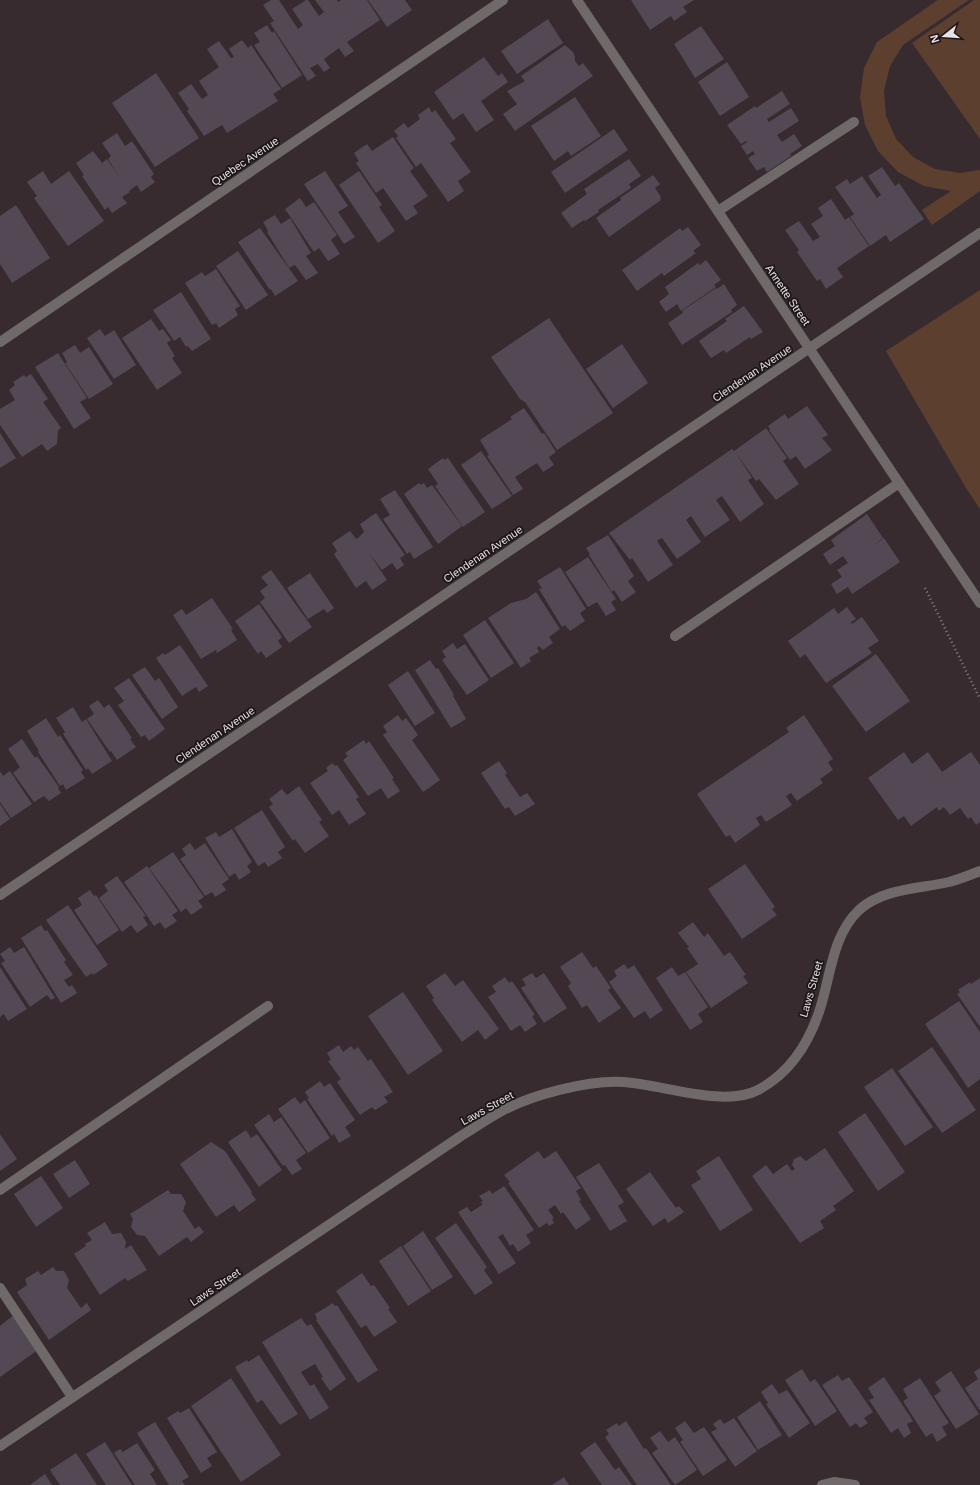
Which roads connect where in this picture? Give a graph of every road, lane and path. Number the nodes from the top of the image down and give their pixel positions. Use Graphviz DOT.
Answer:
graph roads {
  1 [pos="502,0"];
  2 [pos="577,0"];
  3 [pos="854,122"];
  4 [pos="718,211"];
  5 [pos="980,233"];
  6 [pos="0,342"];
  7 [pos="809,349"];
  8 [pos="898,483"];
  9 [pos="925,588"];
  10 [pos="980,603"];
  11 [pos="675,636"];
  12 [pos="980,700"];
  13 [pos="980,871"];
  14 [pos="0,895"];
  15 [pos="268,1006"];
  16 [pos="0,1190"];
  17 [pos="0,1288"];
  18 [pos="72,1397"];
  19 [pos="0,1446"];
  20 [pos="822,1485"];
  21 [pos="856,1485"];
  1 -- 6 [label="street, Quebec Avenue"];
  2 -- 4 [label="street, Annette Street"];
  3 -- 4 [label="street"];
  4 -- 7 [label="street, Annette Street"];
  5 -- 7 [label="street, Clendenan Avenue"];
  7 -- 8 [label="street, Annette Street"];
  7 -- 14 [label="street, Clendenan Avenue"];
  8 -- 10 [label="street, Annette Street"];
  8 -- 11 [label="street"];
  9 -- 12 [label="path"];
  13 -- 18 [label="street, Laws Street"];
  15 -- 16 [label="street"];
  17 -- 18 [label="street"];
  18 -- 19 [label="street, Laws Street"];
  20 -- 21 [label="street"];
}
